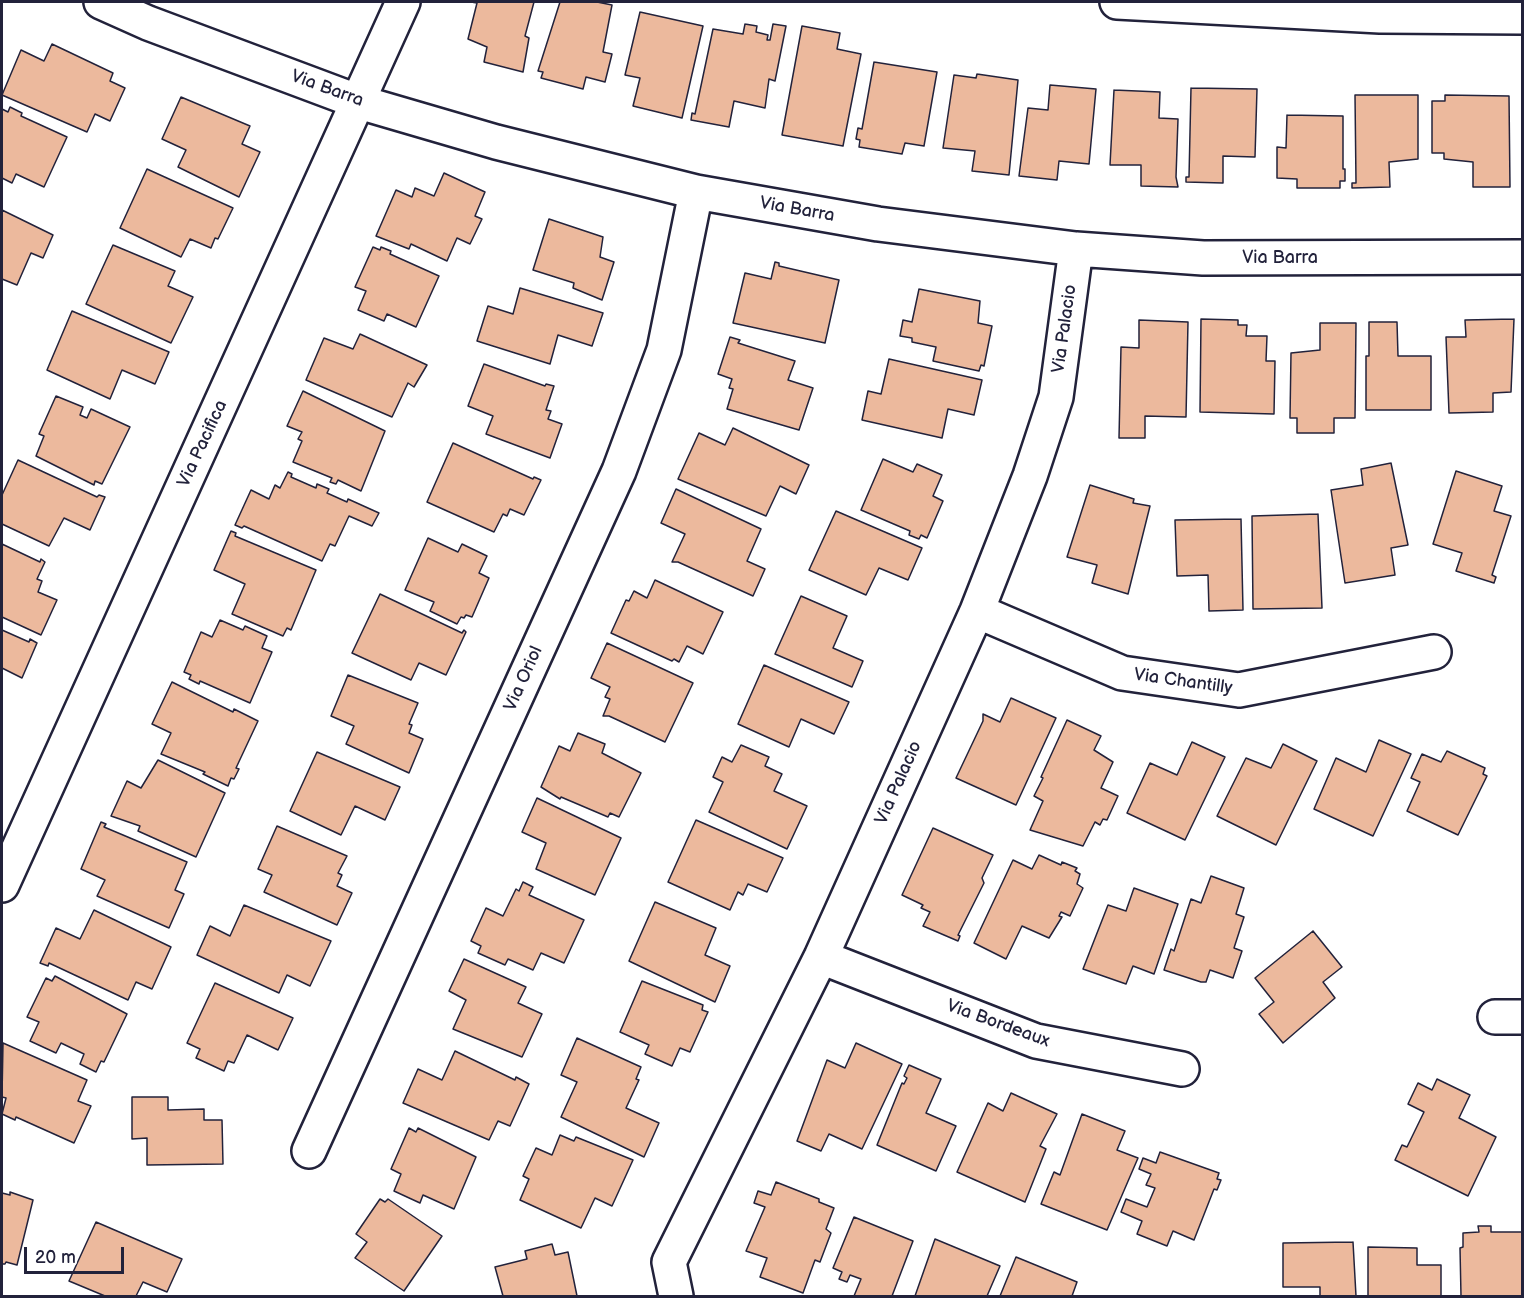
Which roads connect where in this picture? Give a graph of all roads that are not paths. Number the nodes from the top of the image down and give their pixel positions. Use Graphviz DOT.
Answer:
graph roads {
  1 [pos="101,2"];
  2 [pos="403,2"];
  3 [pos="1117,2"];
  4 [pos="1380,9"];
  5 [pos="1522,16"];
  6 [pos="359,102"];
  7 [pos="696,192"];
  8 [pos="1076,249"];
  9 [pos="1522,257"];
  10 [pos="977,611"];
  11 [pos="1434,652"];
  12 [pos="2,885"];
  13 [pos="821,957"];
  14 [pos="1182,1070"];
  15 [pos="309,1151"];
  16 [pos="675,1296"];
  1 -- 6 [label="street, Via Barra"];
  2 -- 6 [label="street, Via Pacifica"];
  3 -- 4 [label="street"];
  4 -- 5 [label="street"];
  6 -- 7 [label="street, Via Barra"];
  6 -- 12 [label="street, Via Pacifica"];
  7 -- 8 [label="street, Via Barra"];
  7 -- 15 [label="street, Via Oriol"];
  8 -- 9 [label="street, Via Barra"];
  8 -- 10 [label="street, Via Palacio"];
  10 -- 11 [label="street, Via Chantilly"];
  10 -- 13 [label="street, Via Palacio"];
  13 -- 14 [label="street, Via Bordeaux"];
  13 -- 16 [label="street, Via Palacio"];
}
